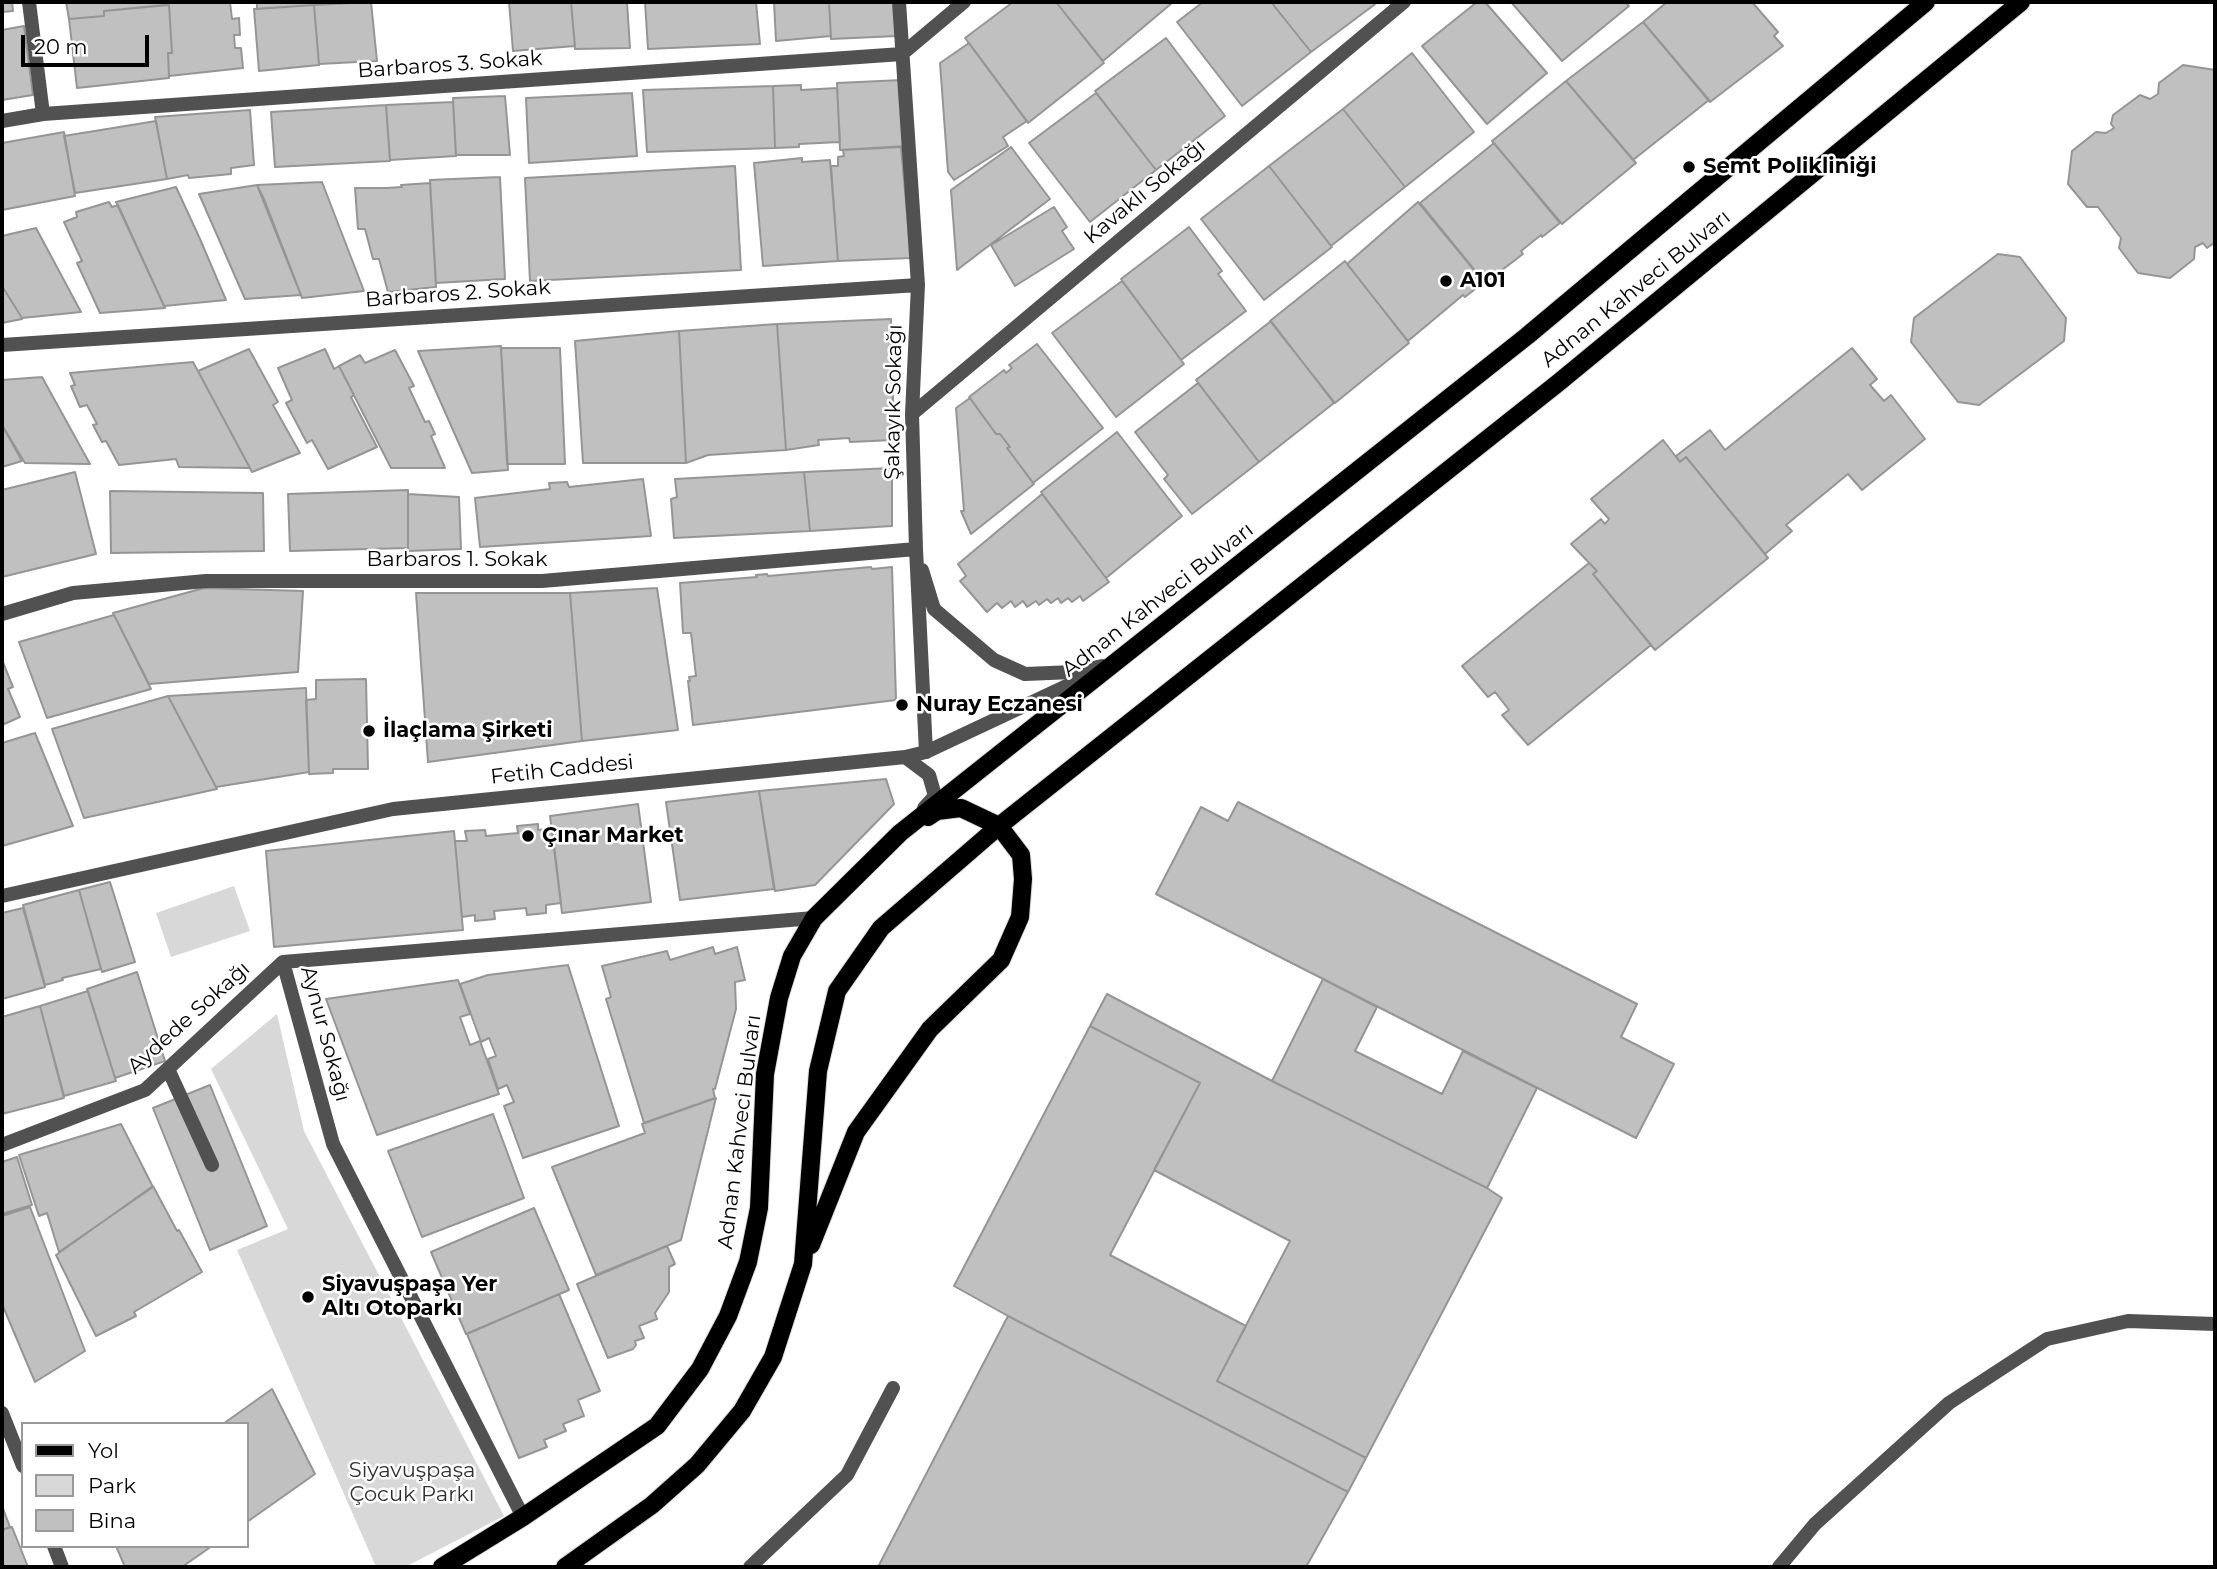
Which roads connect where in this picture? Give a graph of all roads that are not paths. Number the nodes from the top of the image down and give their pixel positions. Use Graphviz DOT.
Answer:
graph roads {
  1 [pos="29,2"];
  2 [pos="900,2"];
  3 [pos="964,2"];
  4 [pos="1404,2"];
  5 [pos="1926,2"];
  6 [pos="2021,2"];
  7 [pos="902,54"];
  8 [pos="43,114"];
  9 [pos="2,121"];
  10 [pos="918,285"];
  11 [pos="2,345"];
  12 [pos="912,414"];
  13 [pos="916,549"];
  14 [pos="2,614"];
  15 [pos="1116,663"];
  16 [pos="926,752"];
  17 [pos="905,757"];
  18 [pos="999,826"];
  19 [pos="901,834"];
  20 [pos="2,896"];
  21 [pos="814,918"];
  22 [pos="283,962"];
  23 [pos="167,1069"];
  24 [pos="2,1145"];
  25 [pos="212,1165"];
  26 [pos="803,1265"];
  27 [pos="2215,1324"];
  28 [pos="894,1388"];
  29 [pos="2,1413"];
  30 [pos="21,1461"];
  31 [pos="523,1517"];
  32 [pos="55,1548"];
  33 [pos="62,1567"];
  34 [pos="442,1567"];
  35 [pos="565,1567"];
  36 [pos="750,1567"];
  37 [pos="1779,1567"];
  1 -- 8 [label="street"];
  2 -- 7 [label="street, Şakayık Sokağı"];
  3 -- 7 [label="street"];
  4 -- 12 [label="street, Kavaklı Sokağı"];
  5 -- 15 [label="main road, Adnan Kahveci Bulvarı"];
  6 -- 18 [label="main road, Adnan Kahveci Bulvarı"];
  7 -- 8 [label="street, Barbaros 3. Sokak"];
  7 -- 10 [label="street, Şakayık Sokağı"];
  8 -- 9 [label="street, Barbaros 3. Sokak"];
  10 -- 11 [label="street, Barbaros 2. Sokak"];
  10 -- 12 [label="street, Şakayık Sokağı"];
  12 -- 13 [label="street, Şakayık Sokağı"];
  13 -- 14 [label="street, Barbaros 1. Sokak"];
  13 -- 15 [label="street"];
  13 -- 16 [label="street, Şakayık Sokağı"];
  15 -- 16 [label="street, Fetih Caddesi"];
  15 -- 19 [label="main road, Adnan Kahveci Bulvarı"];
  16 -- 17 [label="street, Fetih Caddesi"];
  17 -- 19 [label="street"];
  17 -- 20 [label="street, Fetih Caddesi"];
  18 -- 19 [label="main road"];
  18 -- 26 [label="main road, Adnan Kahveci Bulvarı"];
  18 -- 26 [label="main road"];
  19 -- 21 [label="main road, Adnan Kahveci Bulvarı"];
  21 -- 22 [label="street, Aynur Sokağı"];
  21 -- 31 [label="main road, Adnan Kahveci Bulvarı"];
  22 -- 23 [label="street, Aydede Sokağı"];
  22 -- 31 [label="street, Aynur Sokağı"];
  23 -- 24 [label="street, Aydede Sokağı"];
  23 -- 25 [label="street"];
  26 -- 35 [label="main road, Adnan Kahveci Bulvarı"];
  27 -- 37 [label="street"];
  28 -- 36 [label="street"];
  29 -- 30 [label="street"];
  31 -- 34 [label="main road, Adnan Kahveci Bulvarı"];
  32 -- 33 [label="street"];
}
